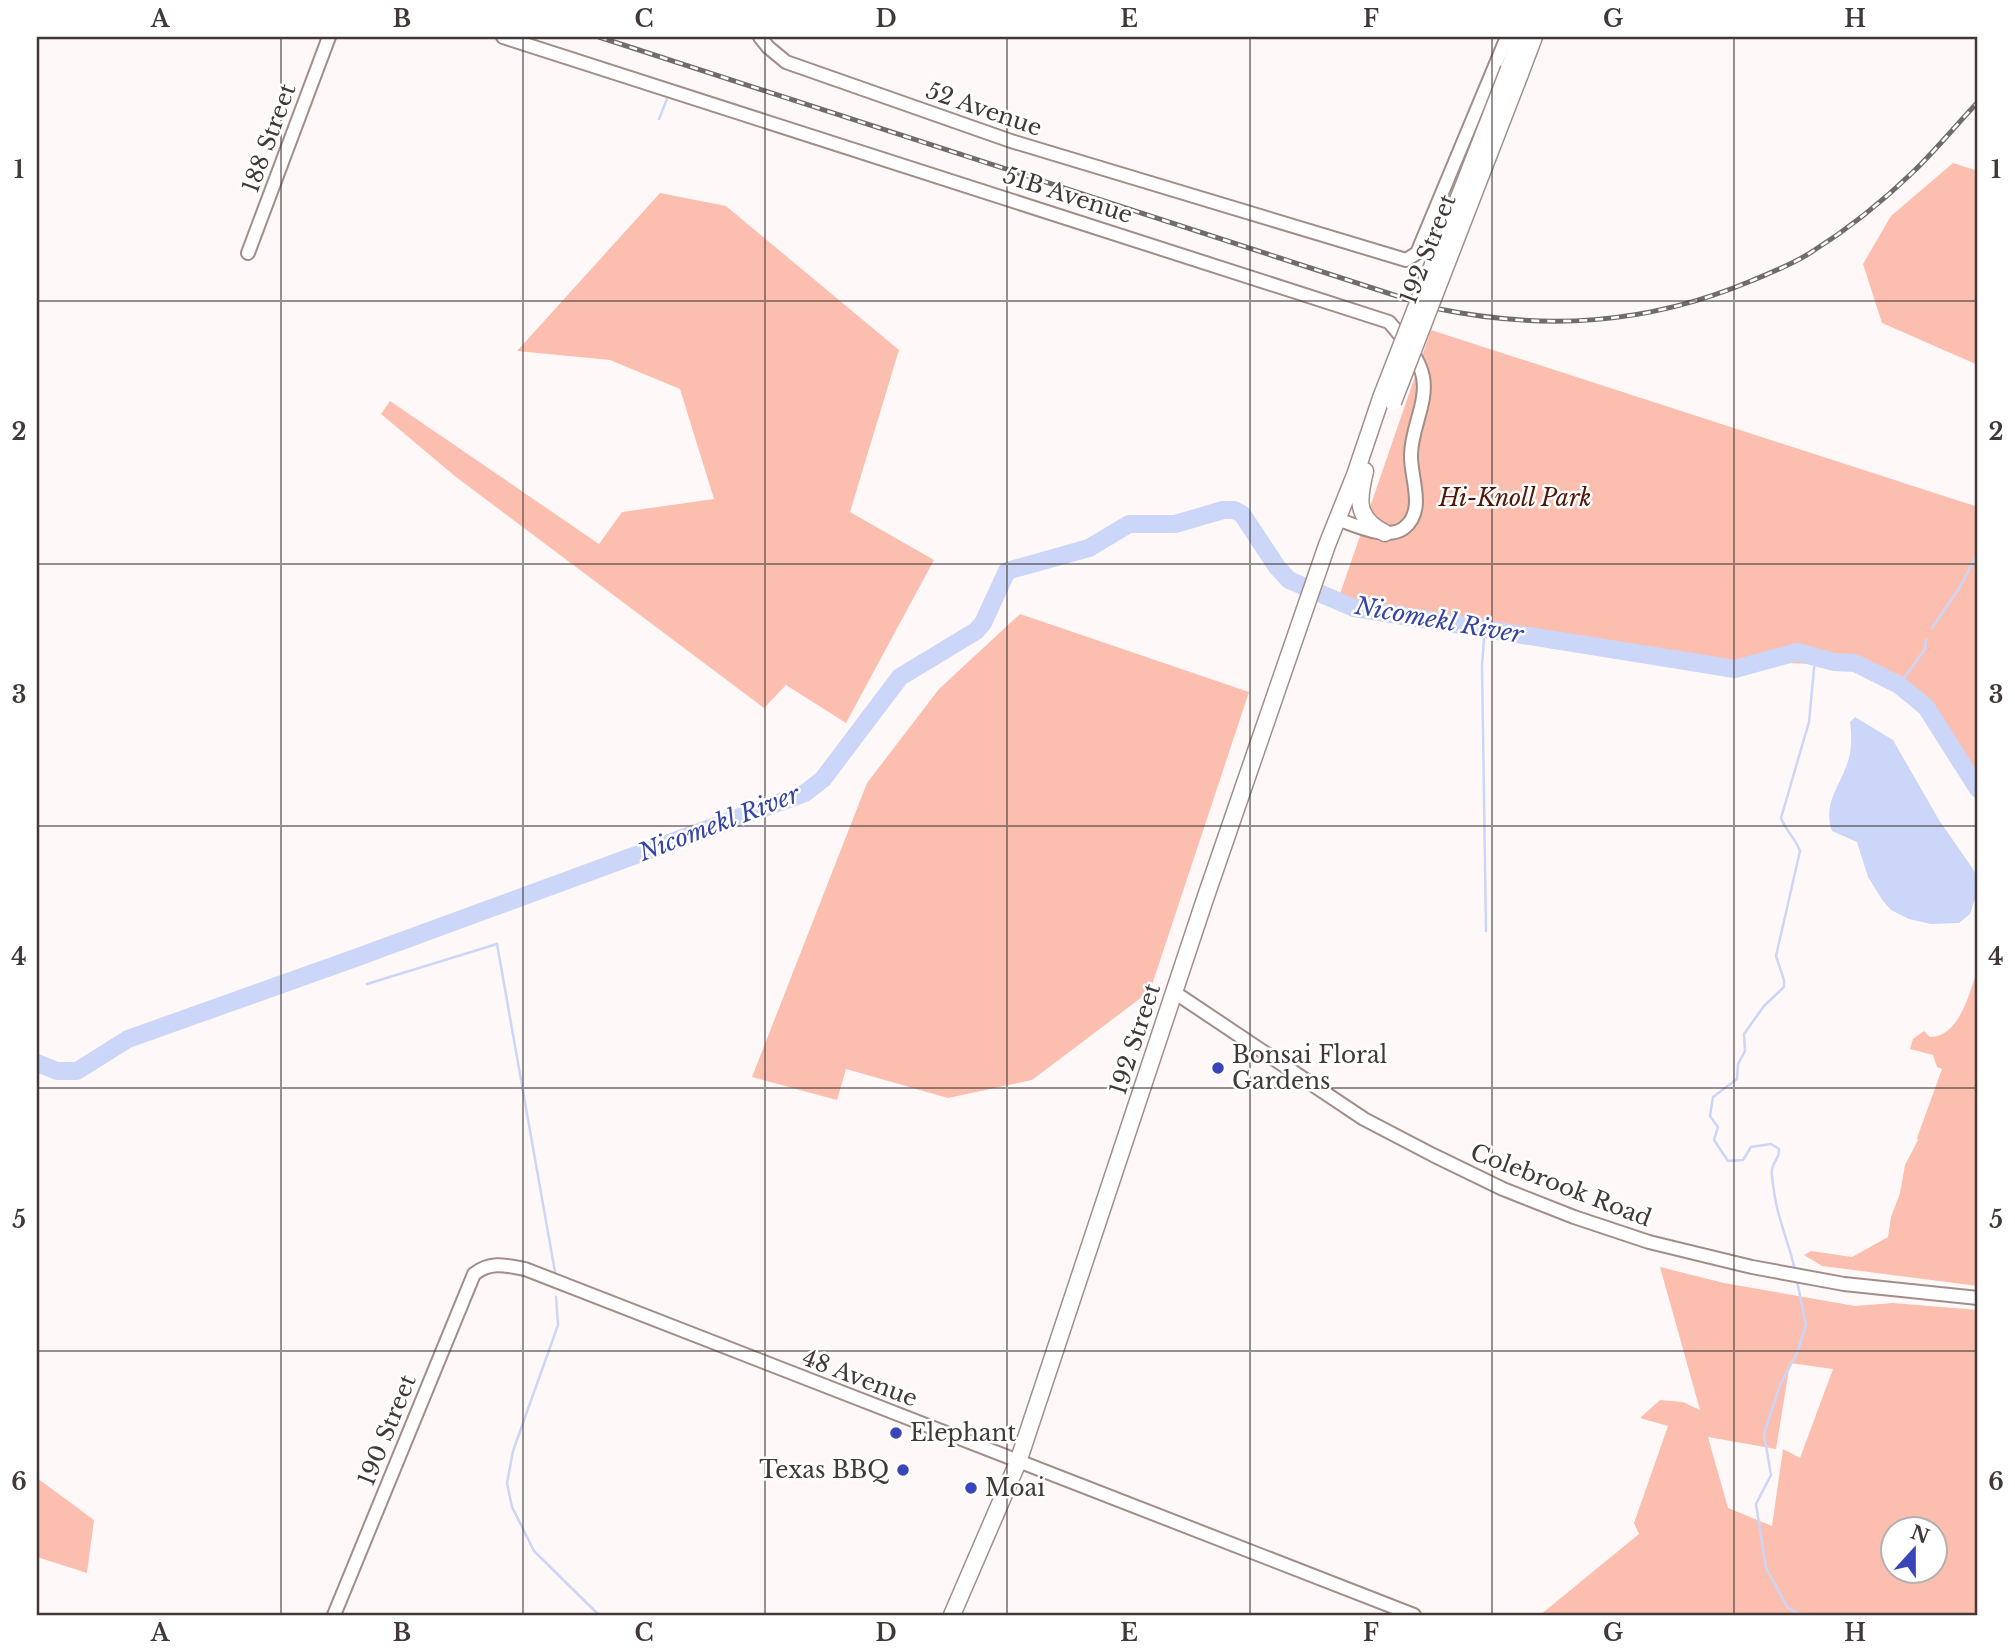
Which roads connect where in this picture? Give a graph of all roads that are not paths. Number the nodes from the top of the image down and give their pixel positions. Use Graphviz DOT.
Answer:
graph roads {
  1 [pos="329,37"];
  2 [pos="503,37"];
  3 [pos="760,37"];
  4 [pos="1507,37"];
  5 [pos="1521,37"];
  6 [pos="1534,37"];
  7 [pos="1514,71"];
  8 [pos="248,253"];
  9 [pos="1387,400"];
  10 [pos="1378,431"];
  11 [pos="1355,475"];
  12 [pos="1337,519"];
  13 [pos="1385,533"];
  14 [pos="1174,992"];
  15 [pos="485,1265"];
  16 [pos="1978,1298"];
  17 [pos="1018,1462"];
  18 [pos="334,1615"];
  19 [pos="952,1615"];
  20 [pos="1413,1615"];
  1 -- 8 [label="street, 188 Street"];
  2 -- 13 [label="street, 51B Avenue"];
  3 -- 4 [label="street, 52 Avenue"];
  5 -- 7 [label="main road, 192 Street"];
  6 -- 7 [label="main road, 192 Street"];
  7 -- 9 [label="main road, 192 Street, bridge"];
  9 -- 10 [label="main road, 192 Street"];
  9 -- 11 [label="main road, 192 Street"];
  10 -- 11 [label="main road, 192 Street"];
  10 -- 13 [label="main road"];
  11 -- 12 [label="main road, 192 Street"];
  12 -- 13 [label="street"];
  12 -- 14 [label="main road, 192 Street"];
  14 -- 16 [label="street, Colebrook Road"];
  14 -- 17 [label="main road, 192 Street"];
  15 -- 17 [label="street, 48 Avenue"];
  15 -- 18 [label="street, 190 Street"];
  17 -- 19 [label="main road, 192 Street"];
  17 -- 20 [label="street, 48 Avenue"];
}
